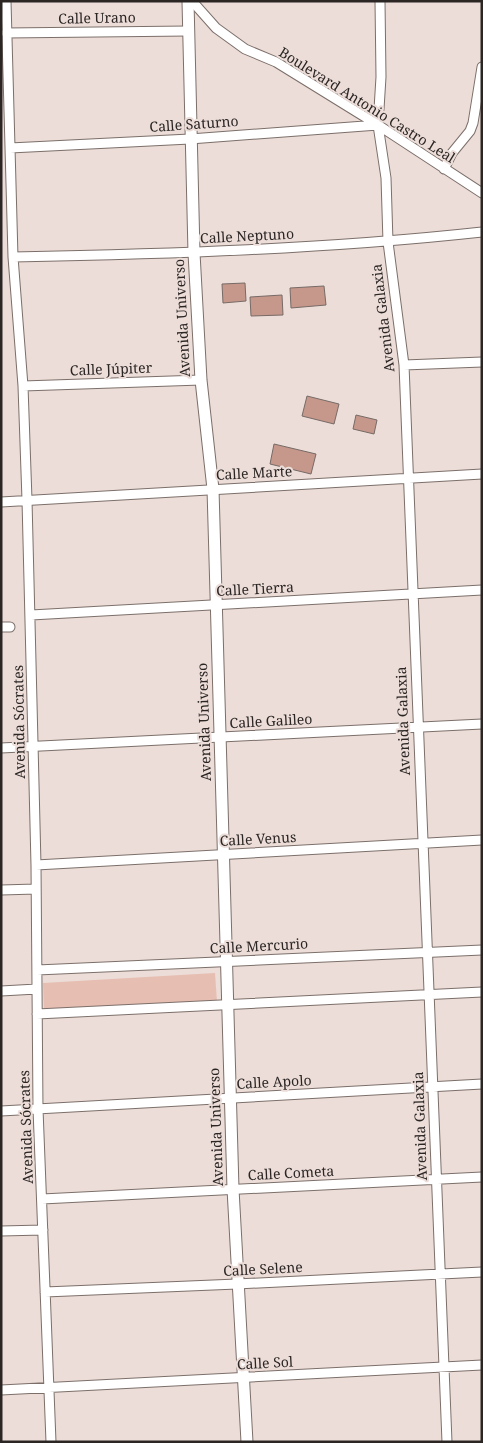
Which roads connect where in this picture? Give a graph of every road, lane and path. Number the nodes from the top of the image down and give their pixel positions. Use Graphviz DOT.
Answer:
graph roads {
  1 [pos="6,1"];
  2 [pos="188,1"];
  3 [pos="192,1"];
  4 [pos="380,1"];
  5 [pos="188,31"];
  6 [pos="6,33"];
  7 [pos="482,67"];
  8 [pos="378,125"];
  9 [pos="190,139"];
  10 [pos="10,148"];
  11 [pos="444,169"];
  12 [pos="482,193"];
  13 [pos="482,232"];
  14 [pos="388,242"];
  15 [pos="194,253"];
  16 [pos="13,257"];
  17 [pos="482,362"];
  18 [pos="404,365"];
  19 [pos="201,380"];
  20 [pos="23,386"];
  21 [pos="482,474"];
  22 [pos="408,478"];
  23 [pos="213,489"];
  24 [pos="27,500"];
  25 [pos="1,502"];
  26 [pos="482,590"];
  27 [pos="412,594"];
  28 [pos="216,605"];
  29 [pos="30,615"];
  30 [pos="482,724"];
  31 [pos="417,728"];
  32 [pos="220,738"];
  33 [pos="32,747"];
  34 [pos="1,748"];
  35 [pos="482,840"];
  36 [pos="422,843"];
  37 [pos="223,855"];
  38 [pos="36,865"];
  39 [pos="36,889"];
  40 [pos="1,890"];
  41 [pos="482,950"];
  42 [pos="426,952"];
  43 [pos="226,962"];
  44 [pos="37,970"];
  45 [pos="37,989"];
  46 [pos="1,991"];
  47 [pos="482,992"];
  48 [pos="428,995"];
  49 [pos="228,1005"];
  50 [pos="37,1014"];
  51 [pos="482,1084"];
  52 [pos="432,1087"];
  53 [pos="230,1098"];
  54 [pos="38,1110"];
  55 [pos="1,1111"];
  56 [pos="482,1177"];
  57 [pos="436,1179"];
  58 [pos="233,1190"];
  59 [pos="42,1199"];
  60 [pos="43,1230"];
  61 [pos="1,1231"];
  62 [pos="482,1272"];
  63 [pos="440,1274"];
  64 [pos="238,1284"];
  65 [pos="45,1292"];
  66 [pos="482,1365"];
  67 [pos="444,1368"];
  68 [pos="244,1378"];
  69 [pos="49,1389"];
  70 [pos="1,1390"];
  71 [pos="51,1442"];
  72 [pos="247,1442"];
  73 [pos="447,1442"];
  1 -- 6 [label="street, Avenida Sócrates"];
  2 -- 5 [label="street, Avenida Universo"];
  3 -- 8 [label="street, Boulevard Antonio Castro Leal"];
  4 -- 8 [label="street, Avenida Galaxia"];
  5 -- 6 [label="street, Calle Urano"];
  5 -- 9 [label="street, Avenida Universo"];
  6 -- 10 [label="street, Avenida Sócrates"];
  7 -- 11 [label="street"];
  8 -- 9 [label="street, Calle Saturno"];
  8 -- 11 [label="street, Boulevard Antonio Castro Leal"];
  8 -- 14 [label="street, Avenida Galaxia"];
  9 -- 10 [label="street, Calle Saturno"];
  9 -- 15 [label="street, Avenida Universo"];
  10 -- 16 [label="street, Avenida Sócrates"];
  11 -- 12 [label="street, Boulevard Antonio Castro Leal"];
  13 -- 14 [label="street, Calle Neptuno"];
  14 -- 15 [label="street, Calle Neptuno"];
  14 -- 18 [label="street, Avenida Galaxia"];
  15 -- 16 [label="street, Calle Neptuno"];
  15 -- 19 [label="street, Avenida Universo"];
  16 -- 20 [label="street, Avenida Sócrates"];
  17 -- 18 [label="street"];
  18 -- 22 [label="street, Avenida Galaxia"];
  19 -- 20 [label="street, Calle Júpiter"];
  19 -- 23 [label="street, Avenida Universo"];
  20 -- 24 [label="street, Avenida Sócrates"];
  21 -- 22 [label="street, Calle Marte"];
  22 -- 23 [label="street, Calle Marte"];
  22 -- 27 [label="street, Avenida Galaxia"];
  23 -- 24 [label="street, Calle Marte"];
  23 -- 28 [label="street, Avenida Universo"];
  24 -- 25 [label="street, Calle Marte"];
  24 -- 29 [label="street, Avenida Sócrates"];
  26 -- 27 [label="street, Calle Tierra"];
  27 -- 28 [label="street, Calle Tierra"];
  27 -- 31 [label="street, Avenida Galaxia"];
  28 -- 29 [label="street, Calle Tierra"];
  28 -- 32 [label="street, Avenida Universo"];
  29 -- 33 [label="street, Avenida Sócrates"];
  30 -- 31 [label="street, Calle Galileo"];
  31 -- 32 [label="street, Calle Galileo"];
  31 -- 36 [label="street, Avenida Galaxia"];
  32 -- 33 [label="street, Calle Galileo"];
  32 -- 37 [label="street, Avenida Universo"];
  33 -- 34 [label="street, Calle Galileo"];
  33 -- 38 [label="street, Avenida Sócrates"];
  35 -- 36 [label="street, Calle Venus"];
  36 -- 37 [label="street, Calle Venus"];
  36 -- 42 [label="street, Avenida Galaxia"];
  37 -- 38 [label="street, Calle Venus"];
  37 -- 43 [label="street, Avenida Universo"];
  38 -- 39 [label="street, Avenida Sócrates"];
  39 -- 40 [label="street"];
  39 -- 44 [label="street, Avenida Sócrates"];
  41 -- 42 [label="street, Calle Mercurio"];
  42 -- 43 [label="street, Calle Mercurio"];
  42 -- 48 [label="street, Avenida Galaxia"];
  43 -- 44 [label="street, Calle Mercurio"];
  43 -- 49 [label="street, Avenida Universo"];
  44 -- 45 [label="street, Avenida Sócrates"];
  45 -- 46 [label="street"];
  45 -- 50 [label="street, Avenida Sócrates"];
  47 -- 48 [label="street"];
  48 -- 49 [label="street"];
  48 -- 52 [label="street, Avenida Galaxia"];
  49 -- 50 [label="street"];
  49 -- 53 [label="street, Avenida Universo"];
  50 -- 54 [label="street, Avenida Sócrates"];
  51 -- 52 [label="street, Calle Apolo"];
  52 -- 53 [label="street, Calle Apolo"];
  52 -- 57 [label="street, Avenida Galaxia"];
  53 -- 54 [label="street, Calle Apolo"];
  53 -- 58 [label="street, Avenida Universo"];
  54 -- 55 [label="street, Calle Apolo"];
  54 -- 59 [label="street, Avenida Sócrates"];
  56 -- 57 [label="street, Calle Cometa"];
  57 -- 58 [label="street, Calle Cometa"];
  57 -- 63 [label="street, Avenida Galaxia"];
  58 -- 59 [label="street, Calle Cometa"];
  58 -- 64 [label="street, Avenida Universo"];
  59 -- 60 [label="street, Avenida Sócrates"];
  60 -- 61 [label="street"];
  60 -- 65 [label="street, Avenida Sócrates"];
  62 -- 63 [label="street, Calle Selene"];
  63 -- 64 [label="street, Calle Selene"];
  63 -- 67 [label="street, Avenida Galaxia"];
  64 -- 65 [label="street, Calle Selene"];
  64 -- 68 [label="street, Avenida Universo"];
  65 -- 69 [label="street, Avenida Sócrates"];
  66 -- 67 [label="street, Calle Sol"];
  67 -- 68 [label="street, Calle Sol"];
  67 -- 73 [label="street, Avenida Galaxia"];
  68 -- 69 [label="street, Calle Sol"];
  68 -- 72 [label="street, Avenida Universo"];
  69 -- 70 [label="street, Calle Sol"];
  69 -- 71 [label="street, Avenida Sócrates"];
}
